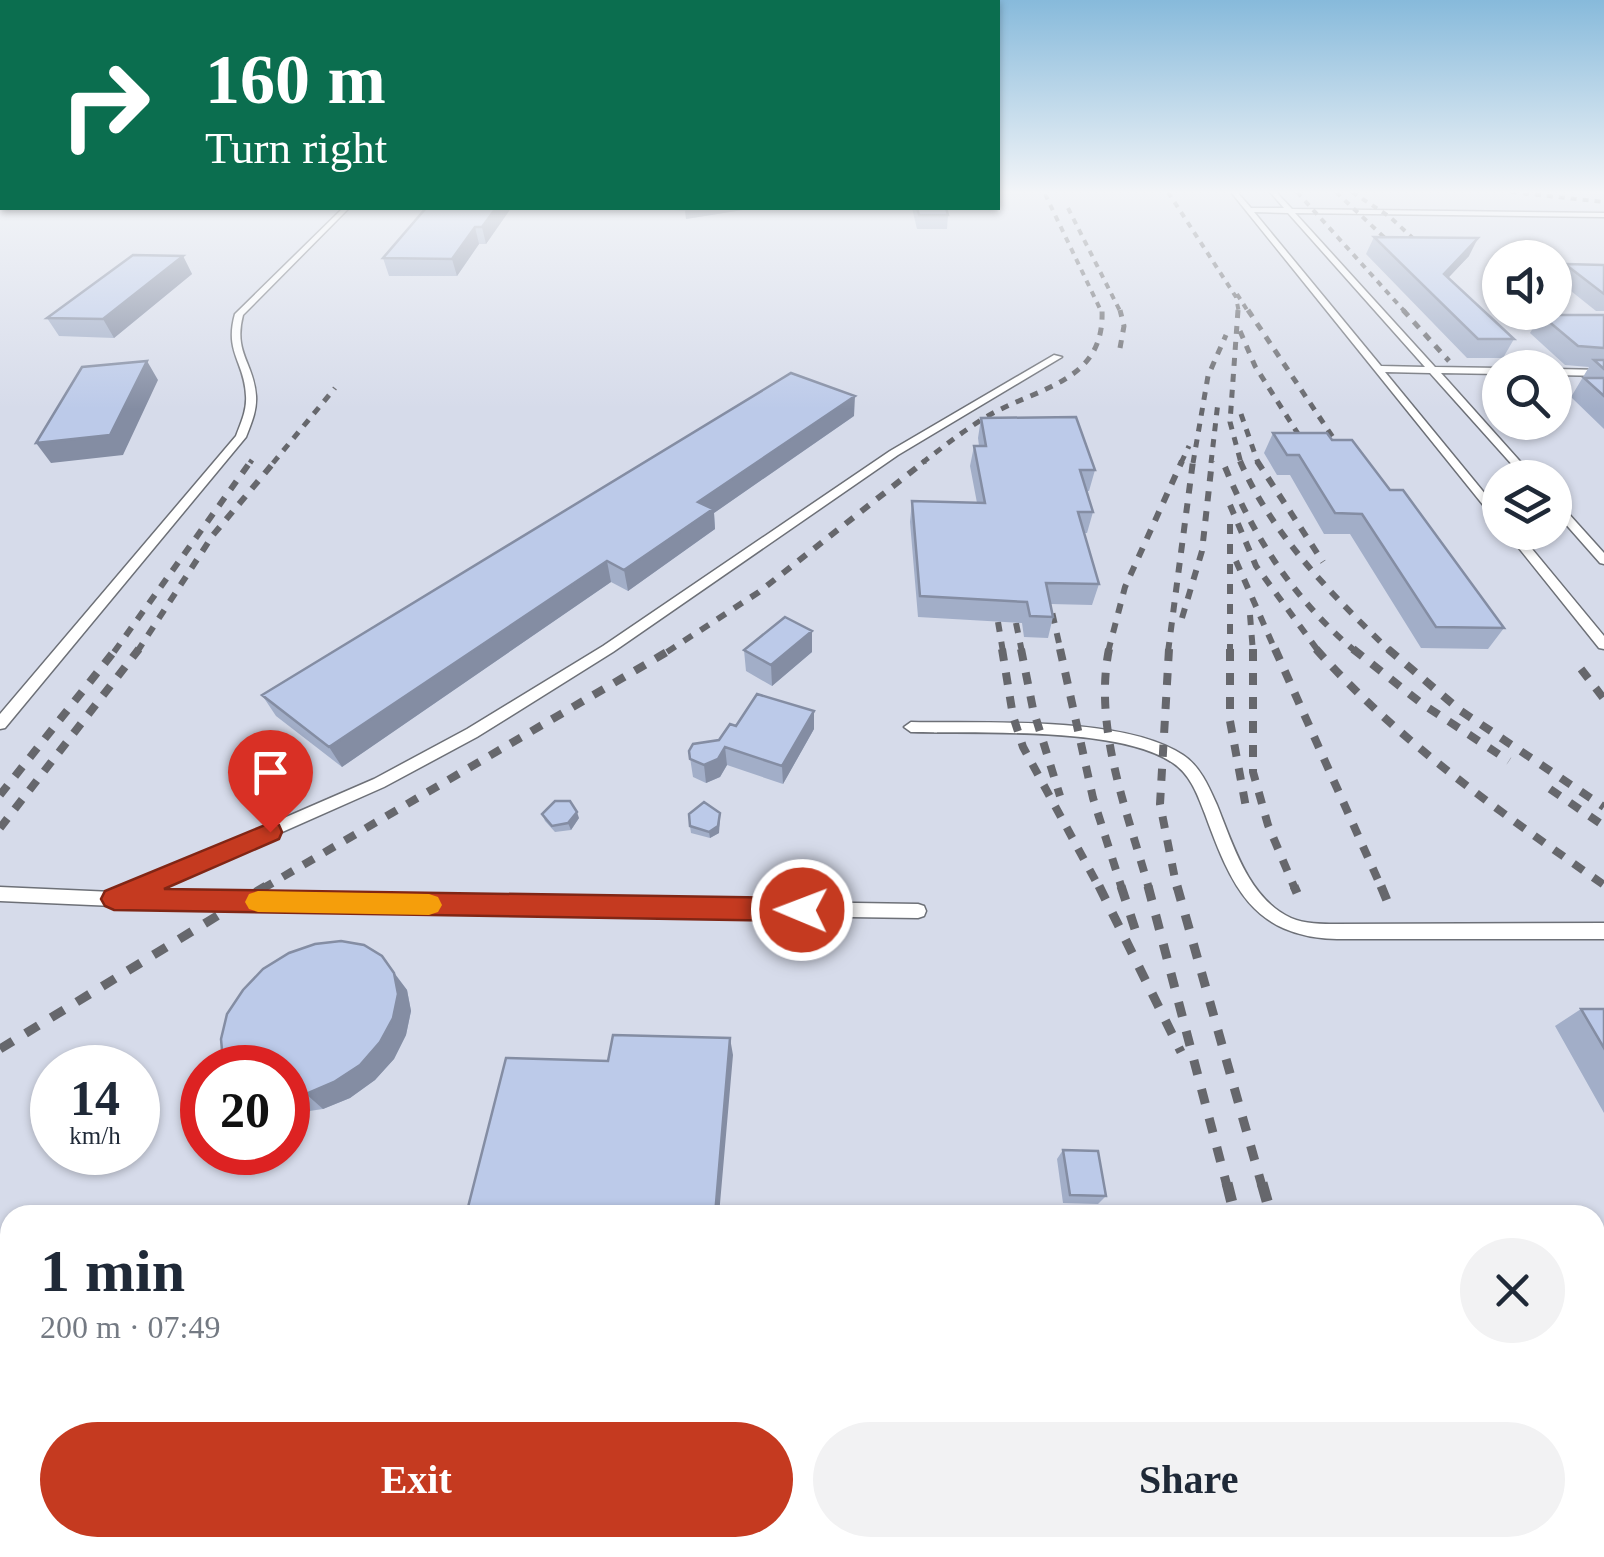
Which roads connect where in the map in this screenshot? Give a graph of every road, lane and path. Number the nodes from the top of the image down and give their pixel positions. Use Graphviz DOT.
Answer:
graph roads {
  1 [pos="289,265"];
  2 [pos="1293,265"];
  3 [pos="1339,265"];
  4 [pos="1058,357"];
  5 [pos="1377,369"];
  6 [pos="1433,370"];
  7 [pos="1482,371"];
  8 [pos="1572,372"];
  9 [pos="1604,372"];
  10 [pos="1514,460"];
  11 [pos="1482,497"];
  12 [pos="1572,525"];
  13 [pos="1526,550"];
  14 [pos="1604,560"];
  15 [pos="1604,645"];
  16 [pos="0,724"];
  17 [pos="911,727"];
  18 [pos="0,894"];
  19 [pos="114,899"];
  20 [pos="918,912"];
  21 [pos="1604,931"];
  1 -- 16 [label="lane"];
  2 -- 5 [label="lane"];
  3 -- 6 [label="lane"];
  4 -- 19 [label="lane"];
  5 -- 6 [label="lane"];
  5 -- 11 [label="lane"];
  6 -- 7 [label="lane"];
  6 -- 10 [label="lane"];
  8 -- 9 [label="lane"];
  12 -- 14 [label="lane"];
  13 -- 15 [label="lane"];
  17 -- 21 [label="lane"];
  18 -- 19 [label="lane"];
  19 -- 20 [label="lane"];
}
